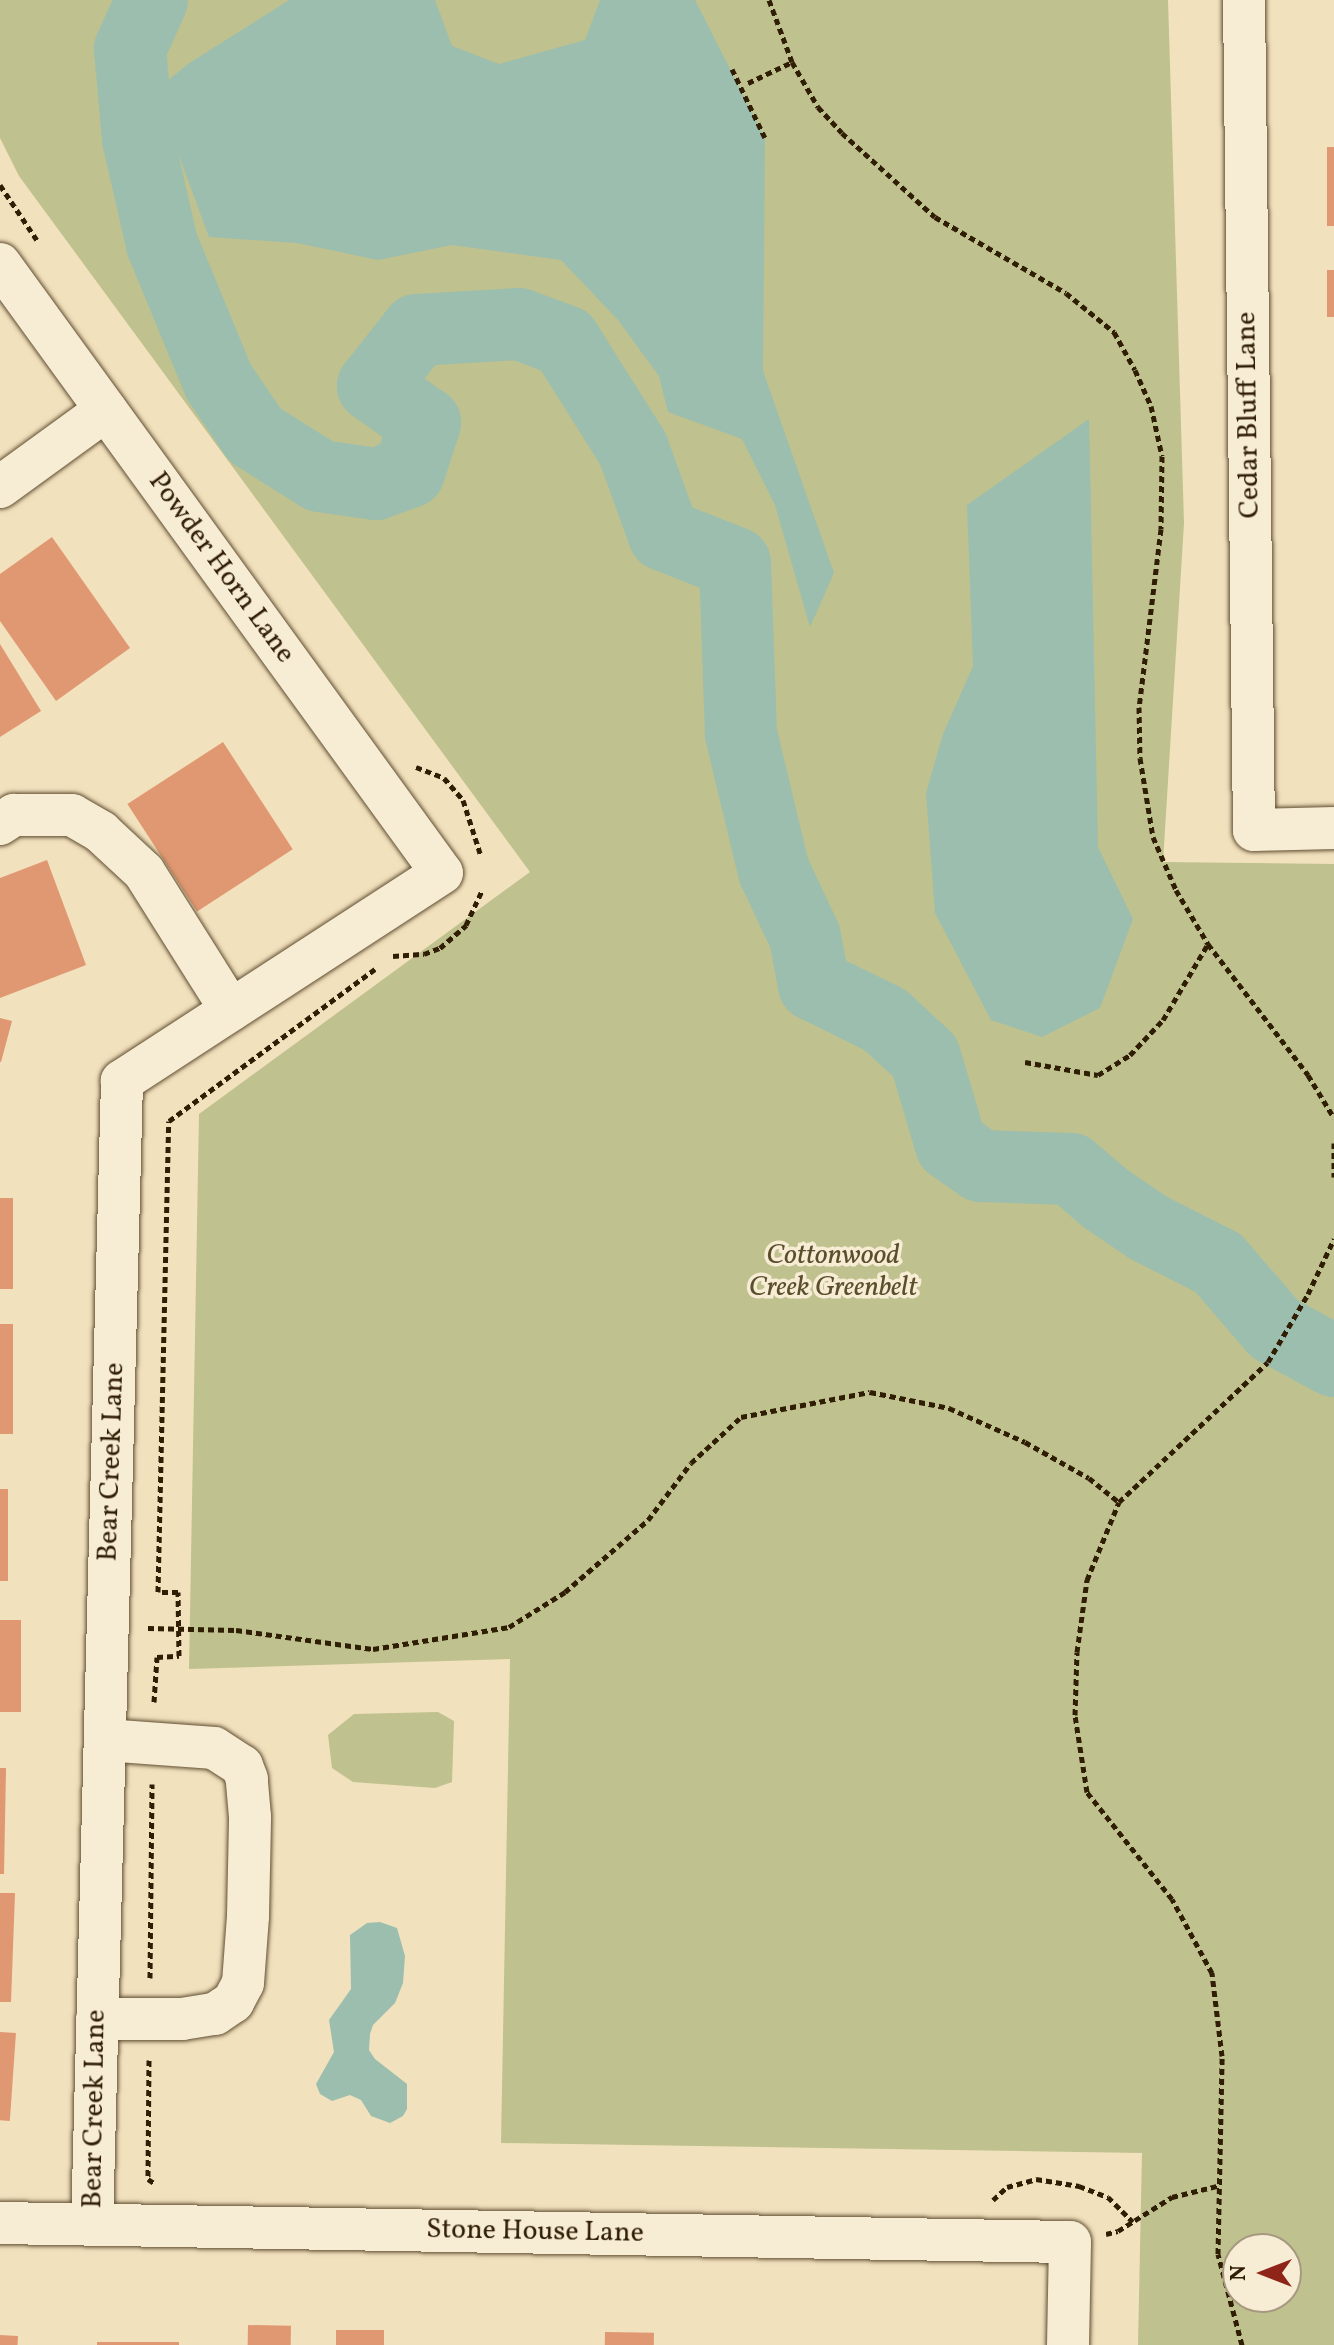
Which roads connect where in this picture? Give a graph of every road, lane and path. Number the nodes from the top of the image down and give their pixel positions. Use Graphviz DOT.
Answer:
graph roads {
  1 [pos="769,0"];
  2 [pos="1244,0"];
  3 [pos="792,62"];
  4 [pos="732,69"];
  5 [pos="748,83"];
  6 [pos="765,138"];
  7 [pos="0,264"];
  8 [pos="106,410"];
  9 [pos="0,487"];
  10 [pos="0,824"];
  11 [pos="1334,828"];
  12 [pos="442,873"];
  13 [pos="484,880"];
  14 [pos="1208,944"];
  15 [pos="389,956"];
  16 [pos="379,965"];
  17 [pos="231,1010"];
  18 [pos="1025,1062"];
  19 [pos="1334,1118"];
  20 [pos="1334,1143"];
  21 [pos="1334,1177"];
  22 [pos="1334,1239"];
  23 [pos="1119,1502"];
  24 [pos="179,1627"];
  25 [pos="107,1631"];
  26 [pos="105,1740"];
  27 [pos="152,1742"];
  28 [pos="97,2019"];
  29 [pos="149,2020"];
  30 [pos="1221,2185"];
  31 [pos="159,2187"];
  32 [pos="988,2206"];
  33 [pos="1133,2222"];
  34 [pos="0,2223"];
  35 [pos="92,2224"];
  36 [pos="1070,2242"];
  37 [pos="1068,2345"];
  38 [pos="1242,2345"];
  1 -- 3 [label="path"];
  2 -- 11 [label="street, Cedar Bluff Lane"];
  3 -- 5 [label="path"];
  3 -- 14 [label="path"];
  4 -- 6 [label="path"];
  7 -- 8 [label="street, Powder Horn Lane"];
  8 -- 9 [label="street"];
  8 -- 12 [label="street, Powder Horn Lane"];
  10 -- 17 [label="street"];
  12 -- 17 [label="street, Bear Creek Lane"];
  13 -- 15 [label="path"];
  14 -- 18 [label="path"];
  14 -- 19 [label="path"];
  16 -- 24 [label="path"];
  17 -- 25 [label="street, Bear Creek Lane"];
  20 -- 21 [label="path"];
  22 -- 23 [label="path"];
  23 -- 24 [label="path"];
  23 -- 30 [label="path"];
  24 -- 25 [label="path"];
  24 -- 27 [label="path"];
  25 -- 26 [label="street, Bear Creek Lane"];
  26 -- 27 [label="street"];
  26 -- 28 [label="street, Bear Creek Lane"];
  27 -- 29 [label="path"];
  27 -- 29 [label="street"];
  28 -- 29 [label="street"];
  28 -- 35 [label="street, Bear Creek Lane"];
  29 -- 31 [label="path"];
  30 -- 33 [label="path"];
  30 -- 38 [label="path"];
  32 -- 33 [label="path"];
  33 -- 36 [label="path"];
  34 -- 35 [label="street, Stone House Lane"];
  35 -- 36 [label="street, Stone House Lane"];
  36 -- 37 [label="street"];
}
